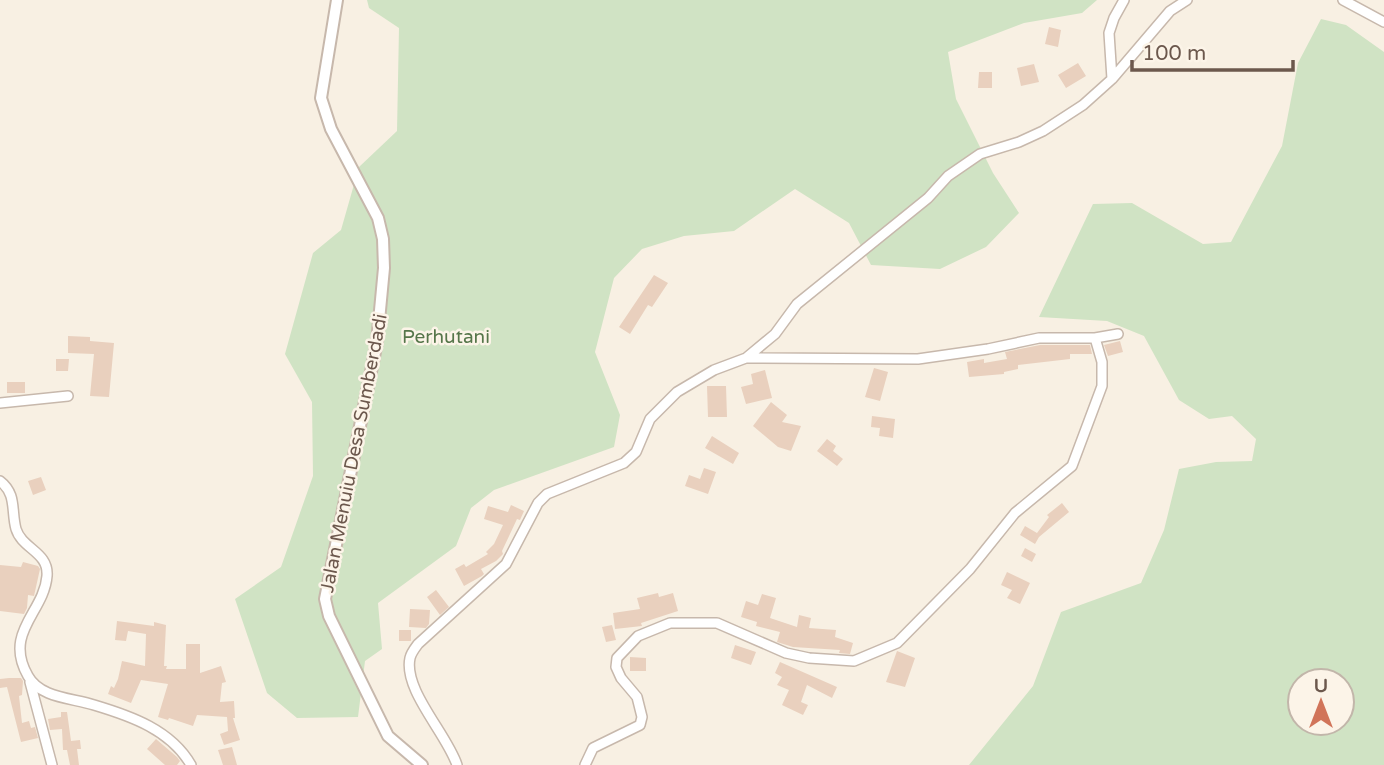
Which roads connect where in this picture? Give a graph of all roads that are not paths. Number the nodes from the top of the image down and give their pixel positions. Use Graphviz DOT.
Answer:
graph roads {
  1 [pos="337,0"];
  2 [pos="1124,0"];
  3 [pos="1187,0"];
  4 [pos="1343,0"];
  5 [pos="1384,22"];
  6 [pos="1112,79"];
  7 [pos="1118,334"];
  8 [pos="1095,338"];
  9 [pos="746,358"];
  10 [pos="68,396"];
  11 [pos="0,403"];
  12 [pos="0,481"];
  13 [pos="28,678"];
  14 [pos="52,765"];
  15 [pos="191,765"];
  16 [pos="422,765"];
  17 [pos="457,765"];
  18 [pos="585,765"];
  1 -- 16 [label="street, Jalan Menuiu Desa Sumberdadi"];
  2 -- 6 [label="street"];
  3 -- 6 [label="street"];
  4 -- 5 [label="street"];
  6 -- 9 [label="street"];
  7 -- 8 [label="street"];
  8 -- 9 [label="street"];
  8 -- 18 [label="street"];
  9 -- 17 [label="street"];
  10 -- 11 [label="street"];
  12 -- 13 [label="street"];
  13 -- 14 [label="street"];
  13 -- 15 [label="street"];
}
